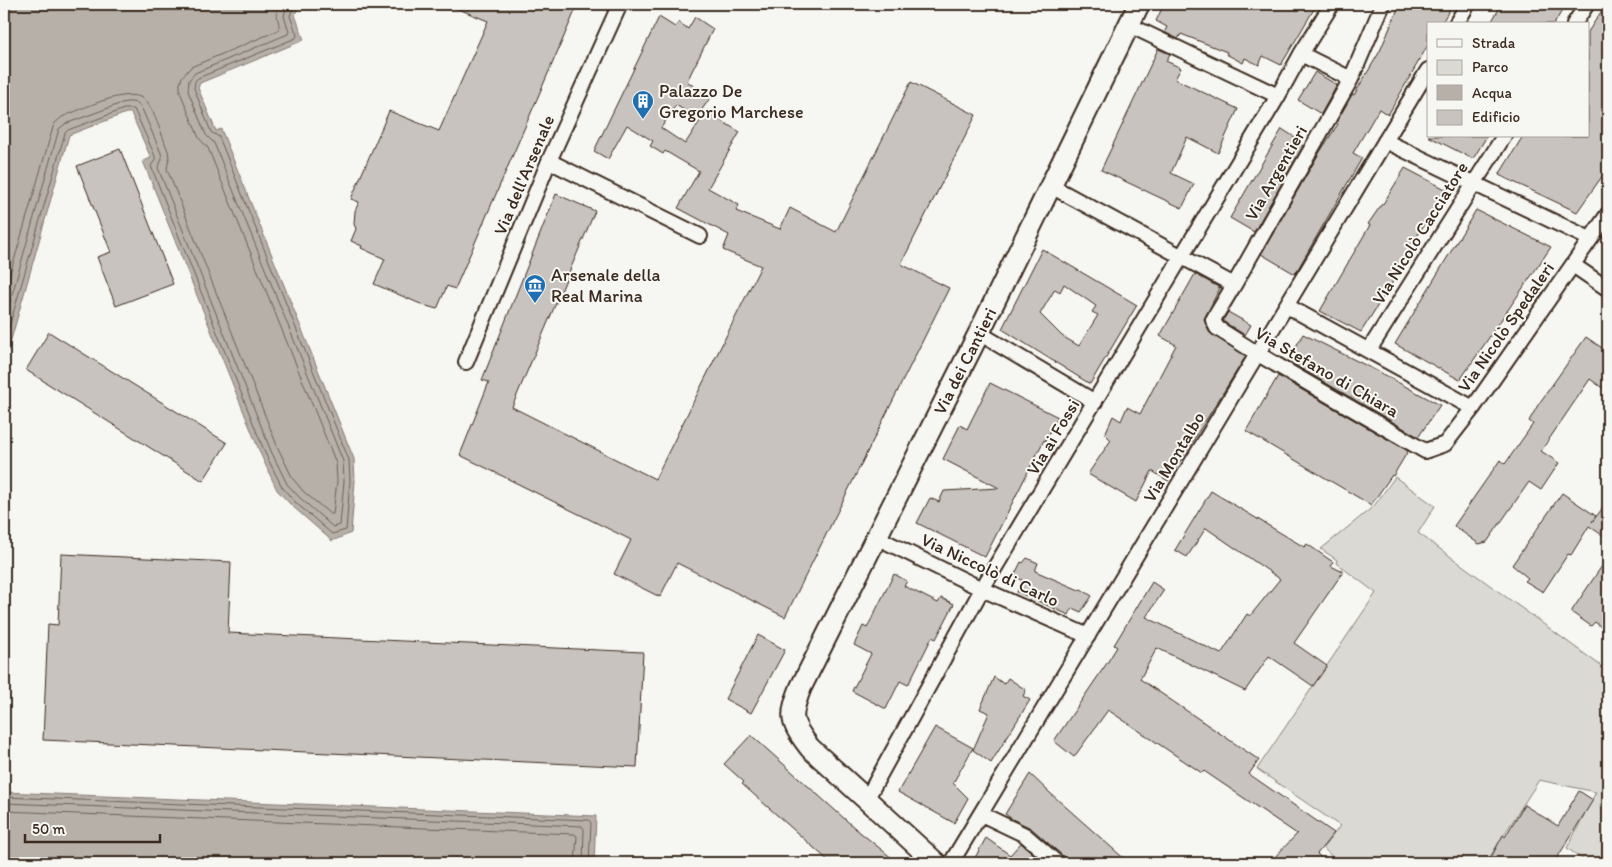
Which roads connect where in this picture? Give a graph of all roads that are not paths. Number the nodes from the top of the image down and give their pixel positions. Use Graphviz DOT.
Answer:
graph roads {
  1 [pos="620,4"];
  2 [pos="1139,4"];
  3 [pos="1332,4"];
  4 [pos="1383,4"];
  5 [pos="1468,4"];
  6 [pos="1587,4"];
  7 [pos="1457,22"];
  8 [pos="1575,22"];
  9 [pos="1129,25"];
  10 [pos="1301,54"];
  11 [pos="1427,72"];
  12 [pos="1351,79"];
  13 [pos="1278,96"];
  14 [pos="1503,138"];
  15 [pos="1385,141"];
  16 [pos="549,161"];
  17 [pos="1473,185"];
  18 [pos="1051,186"];
  19 [pos="1608,214"];
  20 [pos="700,236"];
  21 [pos="1590,239"];
  22 [pos="1181,255"];
  23 [pos="1573,264"];
  24 [pos="1234,285"];
  25 [pos="1608,289"];
  26 [pos="1287,306"];
  27 [pos="1213,320"];
  28 [pos="979,333"];
  29 [pos="1369,350"];
  30 [pos="1258,354"];
  31 [pos="466,362"];
  32 [pos="1095,402"];
  33 [pos="1473,408"];
  34 [pos="1425,451"];
  35 [pos="876,537"];
  36 [pos="982,589"];
  37 [pos="1088,636"];
  38 [pos="866,800"];
  39 [pos="981,814"];
  40 [pos="936,863"];
  41 [pos="951,863"];
  42 [pos="1057,863"];
  1 -- 16 [label="street, Via dell'Arsenale"];
  2 -- 9 [label="main road, Via dei Cantieri"];
  3 -- 10 [label="street, Via ai Fossi"];
  4 -- 12 [label="street, Via Argentieri"];
  5 -- 7 [label="street"];
  6 -- 8 [label="street"];
  9 -- 13 [label="street"];
  9 -- 18 [label="main road, Via dei Cantieri"];
  10 -- 12 [label="street"];
  10 -- 13 [label="street, Via ai Fossi"];
  11 -- 15 [label="street, Via Montalbo"];
  12 -- 24 [label="street, Via Argentieri"];
  13 -- 22 [label="street, Via ai Fossi"];
  14 -- 17 [label="street, Via Nicolò Cacciatore"];
  15 -- 17 [label="street"];
  15 -- 26 [label="street, Via Montalbo"];
  16 -- 20 [label="street"];
  16 -- 31 [label="street, Via dell'Arsenale"];
  17 -- 21 [label="street"];
  17 -- 29 [label="street, Via Nicolò Cacciatore"];
  18 -- 22 [label="street"];
  18 -- 28 [label="main road, Via dei Cantieri"];
  19 -- 21 [label="street, Via Nicolò Spedaleri"];
  21 -- 23 [label="street, Via Nicolò Spedaleri"];
  22 -- 24 [label="street"];
  22 -- 32 [label="street, Via ai Fossi"];
  23 -- 25 [label="street"];
  23 -- 33 [label="street, Via Nicolò Spedaleri"];
  24 -- 27 [label="street, Via Argentieri"];
  26 -- 29 [label="street"];
  26 -- 30 [label="street, Via Montalbo"];
  27 -- 30 [label="street, Via Stefano di Chiara"];
  28 -- 32 [label="street"];
  28 -- 35 [label="main road, Via dei Cantieri"];
  29 -- 33 [label="street"];
  30 -- 34 [label="street, Via Stefano di Chiara"];
  30 -- 37 [label="street, Via Montalbo"];
  32 -- 36 [label="street, Via ai Fossi"];
  33 -- 34 [label="street, Via Nicolò Spedaleri"];
  35 -- 36 [label="street, Via Niccolò di Carlo"];
  35 -- 38 [label="main road, Via dei Cantieri"];
  36 -- 37 [label="street, Via Niccolò di Carlo"];
  36 -- 38 [label="street, Via ai Fossi"];
  37 -- 39 [label="street, Via Montalbo"];
  38 -- 40 [label="main road"];
  39 -- 41 [label="street, Via Montalbo"];
  39 -- 42 [label="street"];
}
